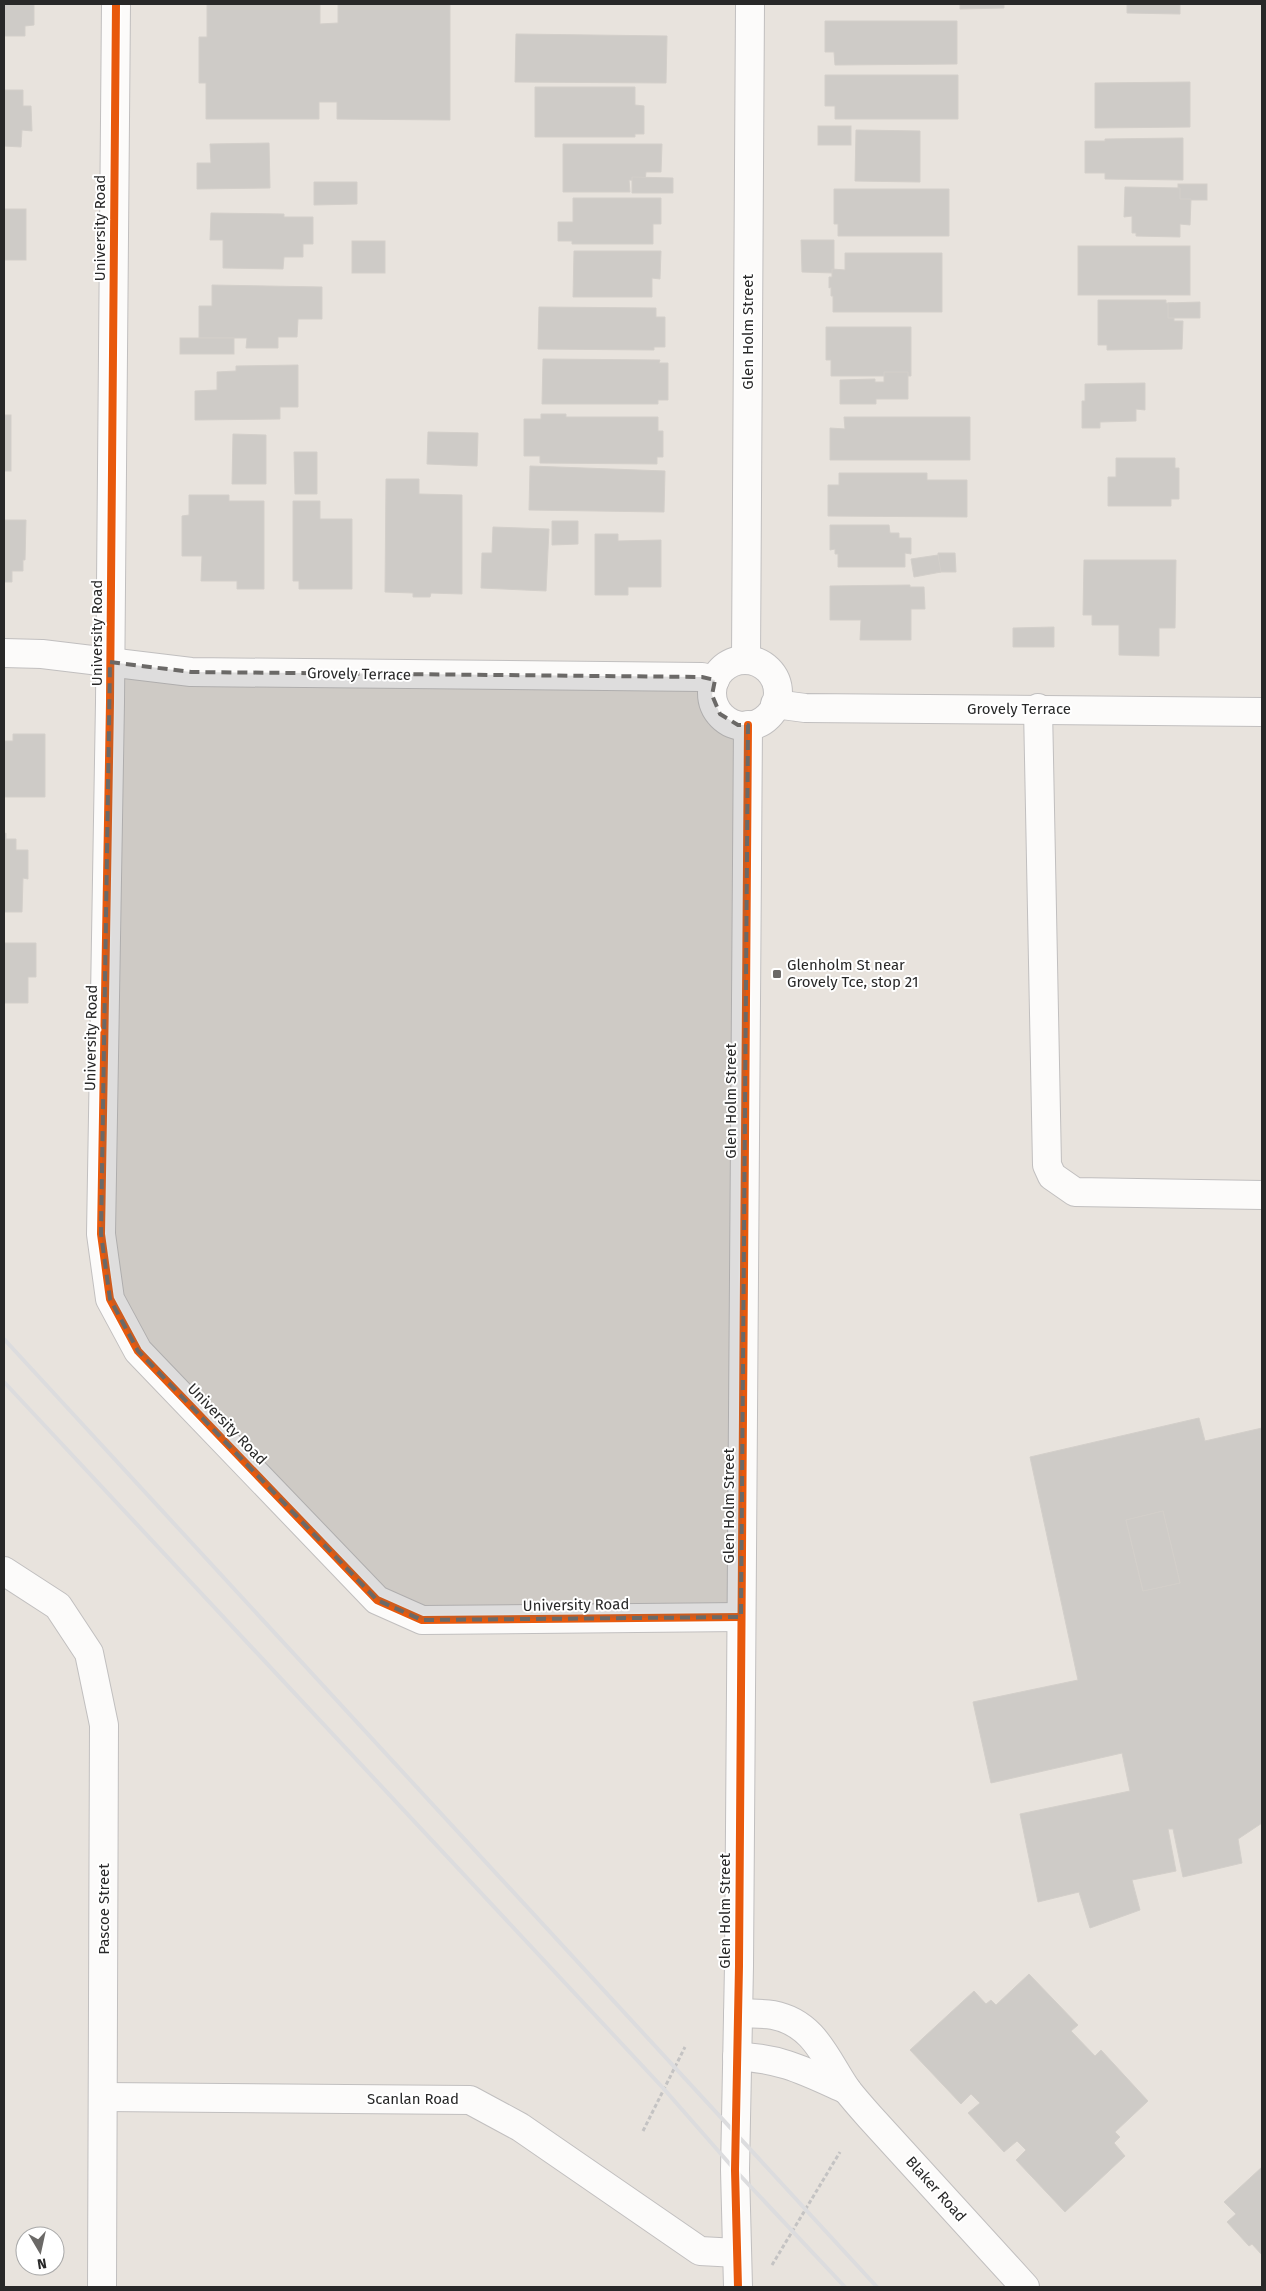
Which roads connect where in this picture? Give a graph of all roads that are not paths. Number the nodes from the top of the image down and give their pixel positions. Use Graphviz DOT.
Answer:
graph roads {
  1 [pos="116,4"];
  2 [pos="750,4"];
  3 [pos="4,653"];
  4 [pos="746,660"];
  5 [pos="110,662"];
  6 [pos="715,680"];
  7 [pos="776,704"];
  8 [pos="1038,708"];
  9 [pos="1262,712"];
  10 [pos="748,725"];
  11 [pos="1262,1195"];
  12 [pos="4,1571"];
  13 [pos="741,1617"];
  14 [pos="738,2013"];
  15 [pos="737,2057"];
  16 [pos="847,2090"];
  17 [pos="103,2097"];
  18 [pos="737,2252"];
  19 [pos="102,2287"];
  20 [pos="738,2287"];
  21 [pos="1025,2287"];
  1 -- 5 [label="street, University Road"];
  2 -- 4 [label="street, Glen Holm Street"];
  3 -- 5 [label="street, Grovely Terrace"];
  4 -- 6 [label="street"];
  4 -- 7 [label="street"];
  5 -- 6 [label="street, Grovely Terrace"];
  5 -- 13 [label="street, University Road"];
  6 -- 10 [label="street"];
  7 -- 8 [label="street, Grovely Terrace"];
  7 -- 10 [label="street"];
  8 -- 9 [label="street, Grovely Terrace"];
  8 -- 11 [label="street"];
  10 -- 13 [label="street, Glen Holm Street"];
  12 -- 17 [label="street, Pascoe Street"];
  13 -- 14 [label="street, Glen Holm Street"];
  14 -- 15 [label="street, Glen Holm Street"];
  14 -- 16 [label="street, Blaker Road"];
  15 -- 16 [label="street, Blaker Road"];
  15 -- 18 [label="street, Glen Holm Street"];
  16 -- 21 [label="street, Blaker Road"];
  17 -- 18 [label="street, Scanlan Road"];
  17 -- 19 [label="street, Pascoe Street"];
  18 -- 20 [label="street, Glen Holm Street"];
}
